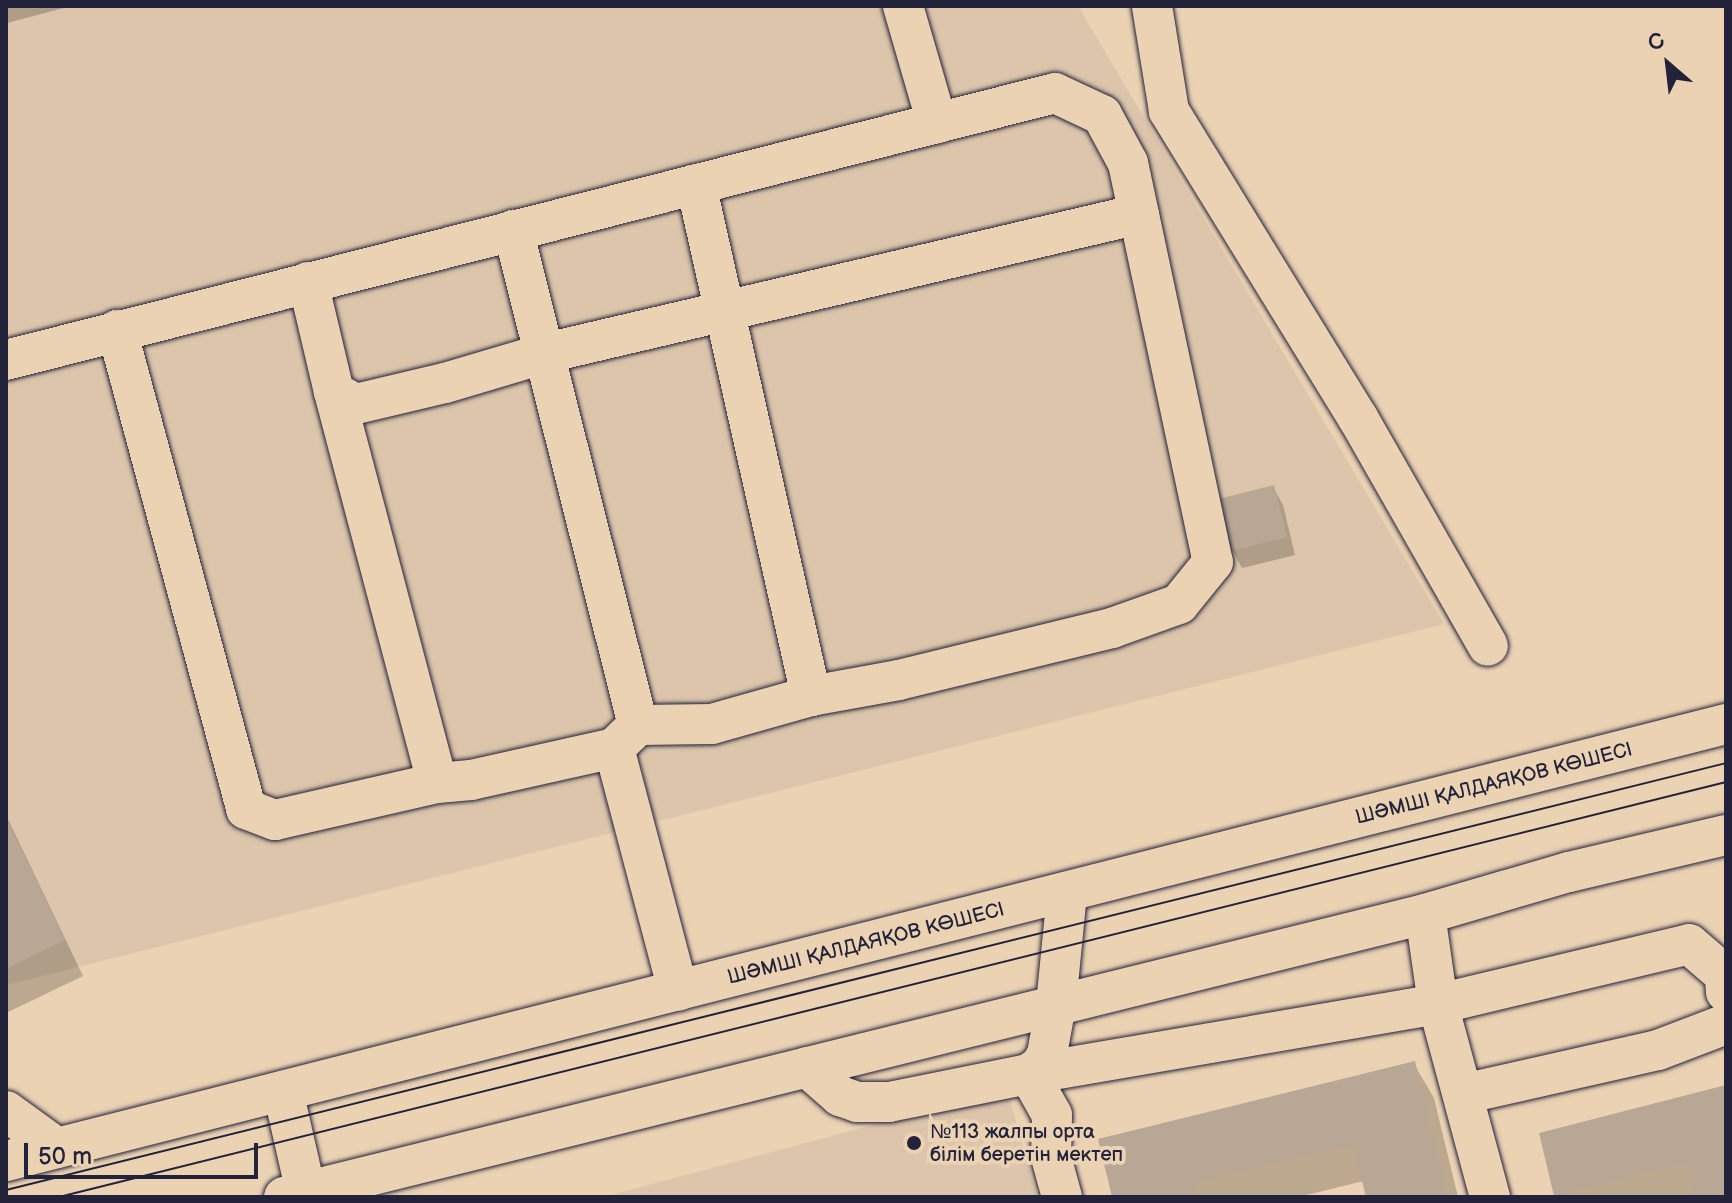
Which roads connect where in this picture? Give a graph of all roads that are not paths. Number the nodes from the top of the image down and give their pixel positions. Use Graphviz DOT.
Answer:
graph roads {
  1 [pos="903,6"];
  2 [pos="1152,6"];
  3 [pos="937,123"];
  4 [pos="696,184"];
  5 [pos="1139,214"];
  6 [pos="513,230"];
  7 [pos="308,282"];
  8 [pos="723,311"];
  9 [pos="117,330"];
  10 [pos="11,346"];
  11 [pos="546,353"];
  12 [pos="334,392"];
  13 [pos="1488,646"];
  14 [pos="811,696"];
  15 [pos="1726,724"];
  16 [pos="626,737"];
  17 [pos="437,783"];
  18 [pos="1726,835"];
  19 [pos="1067,893"];
  20 [pos="1425,914"];
  21 [pos="678,991"];
  22 [pos="1726,992"];
  23 [pos="1438,1004"];
  24 [pos="1056,1005"];
  25 [pos="1726,1024"];
  26 [pos="807,1067"];
  27 [pos="1029,1074"];
  28 [pos="283,1091"];
  29 [pos="1463,1094"];
  30 [pos="6,1111"];
  31 [pos="57,1148"];
  32 [pos="6,1161"];
  33 [pos="299,1195"];
  34 [pos="1062,1197"];
  35 [pos="1490,1197"];
  1 -- 3 [label="street"];
  2 -- 13 [label="street"];
  3 -- 4 [label="street"];
  3 -- 5 [label="street"];
  4 -- 6 [label="street"];
  4 -- 8 [label="street"];
  5 -- 8 [label="street"];
  5 -- 14 [label="street"];
  6 -- 7 [label="street"];
  6 -- 11 [label="street"];
  7 -- 9 [label="street"];
  7 -- 12 [label="street"];
  8 -- 11 [label="street"];
  8 -- 14 [label="street"];
  9 -- 10 [label="street"];
  9 -- 17 [label="street"];
  11 -- 12 [label="street"];
  11 -- 16 [label="street"];
  12 -- 17 [label="street"];
  14 -- 16 [label="street"];
  15 -- 19 [label="street, ШӘМШІ ҚАЛДАЯҚОВ КӨШЕСІ"];
  16 -- 17 [label="street"];
  16 -- 21 [label="street"];
  18 -- 20 [label="street"];
  19 -- 21 [label="street, ШӘМШІ ҚАЛДАЯҚОВ КӨШЕСІ"];
  19 -- 24 [label="street"];
  20 -- 23 [label="street"];
  20 -- 24 [label="street"];
  21 -- 28 [label="street, ШӘМШІ ҚАЛДАЯҚОВ КӨШЕСІ"];
  22 -- 23 [label="street"];
  23 -- 27 [label="street"];
  23 -- 29 [label="street"];
  24 -- 26 [label="street"];
  24 -- 27 [label="street"];
  25 -- 29 [label="street"];
  26 -- 27 [label="street"];
  26 -- 33 [label="street"];
  27 -- 34 [label="street"];
  28 -- 31 [label="street, ШӘМШІ ҚАЛДАЯҚОВ КӨШЕСІ"];
  28 -- 33 [label="street"];
  29 -- 35 [label="street"];
  30 -- 31 [label="street"];
  31 -- 32 [label="street, ШӘМШІ ҚАЛДАЯҚОВ КӨШЕСІ"];
}
